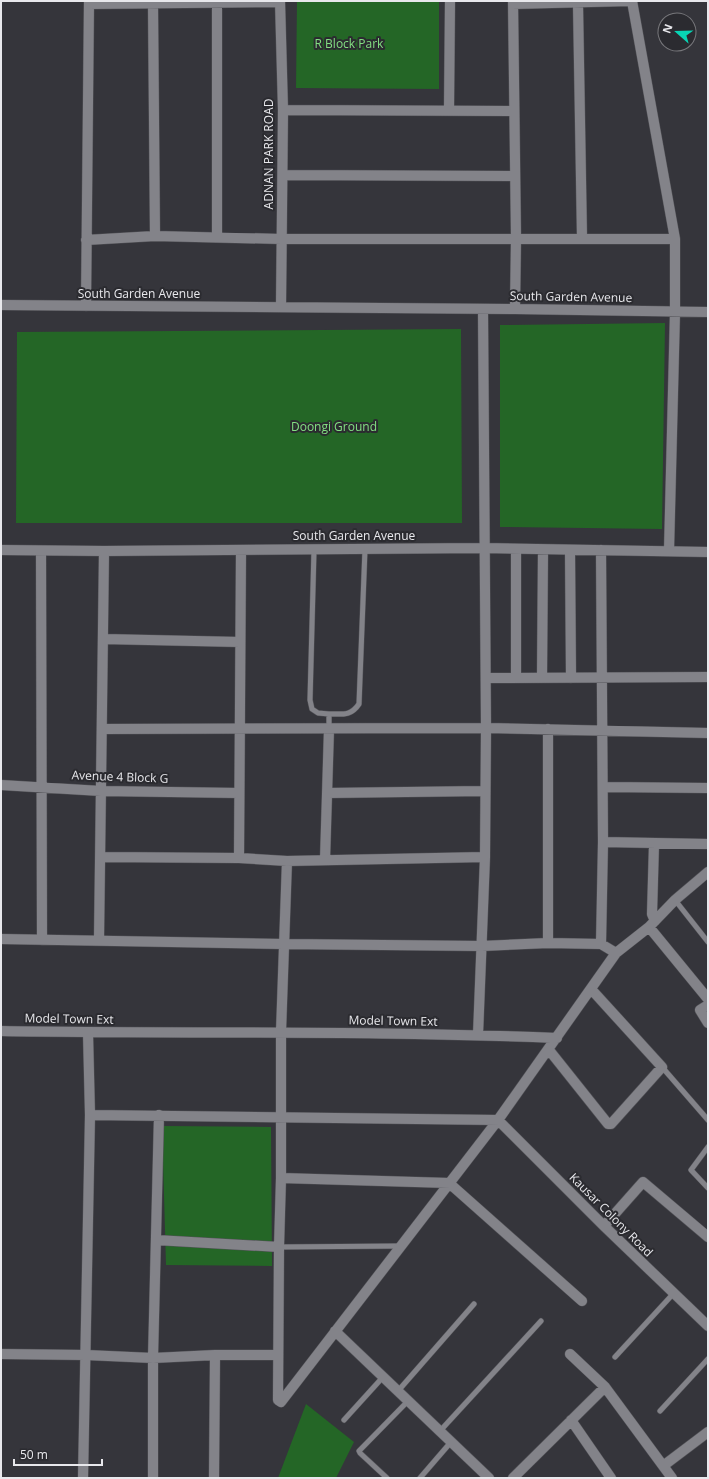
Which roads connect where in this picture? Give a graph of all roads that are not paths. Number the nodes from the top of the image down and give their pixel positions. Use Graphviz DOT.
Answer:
graph roads {
  1 [pos="280,1"];
  2 [pos="450,1"];
  3 [pos="631,1"];
  4 [pos="89,2"];
  5 [pos="218,3"];
  6 [pos="513,3"];
  7 [pos="153,4"];
  8 [pos="578,4"];
  9 [pos="283,110"];
  10 [pos="449,110"];
  11 [pos="514,111"];
  12 [pos="283,175"];
  13 [pos="516,176"];
  14 [pos="155,236"];
  15 [pos="217,237"];
  16 [pos="516,238"];
  17 [pos="582,238"];
  18 [pos="675,238"];
  19 [pos="281,239"];
  20 [pos="86,240"];
  21 [pos="1,305"];
  22 [pos="86,306"];
  23 [pos="281,307"];
  24 [pos="482,309"];
  25 [pos="515,309"];
  26 [pos="675,312"];
  27 [pos="708,312"];
  28 [pos="484,548"];
  29 [pos="365,549"];
  30 [pos="516,549"];
  31 [pos="1,550"];
  32 [pos="241,550"];
  33 [pos="314,550"];
  34 [pos="543,550"];
  35 [pos="570,550"];
  36 [pos="601,550"];
  37 [pos="41,551"];
  38 [pos="669,551"];
  39 [pos="104,552"];
  40 [pos="708,552"];
  41 [pos="103,639"];
  42 [pos="240,642"];
  43 [pos="708,677"];
  44 [pos="486,678"];
  45 [pos="516,678"];
  46 [pos="542,678"];
  47 [pos="571,678"];
  48 [pos="601,678"];
  49 [pos="329,714"];
  50 [pos="486,728"];
  51 [pos="102,729"];
  52 [pos="329,729"];
  53 [pos="548,729"];
  54 [pos="240,730"];
  55 [pos="602,731"];
  56 [pos="708,733"];
  57 [pos="1,785"];
  58 [pos="603,787"];
  59 [pos="43,788"];
  60 [pos="708,788"];
  61 [pos="101,791"];
  62 [pos="485,791"];
  63 [pos="238,793"];
  64 [pos="327,793"];
  65 [pos="604,842"];
  66 [pos="654,844"];
  67 [pos="708,844"];
  68 [pos="100,856"];
  69 [pos="485,857"];
  70 [pos="239,858"];
  71 [pos="325,860"];
  72 [pos="287,861"];
  73 [pos="708,872"];
  74 [pos="675,900"];
  75 [pos="652,924"];
  76 [pos="1,939"];
  77 [pos="42,940"];
  78 [pos="99,940"];
  79 [pos="708,942"];
  80 [pos="548,943"];
  81 [pos="283,944"];
  82 [pos="601,944"];
  83 [pos="482,946"];
  84 [pos="616,953"];
  85 [pos="591,989"];
  86 [pos="708,999"];
  87 [pos="708,1005"];
  88 [pos="708,1023"];
  89 [pos="1,1031"];
  90 [pos="281,1032"];
  91 [pos="88,1033"];
  92 [pos="478,1035"];
  93 [pos="557,1038"];
  94 [pos="549,1050"];
  95 [pos="662,1066"];
  96 [pos="90,1115"];
  97 [pos="159,1115"];
  98 [pos="281,1116"];
  99 [pos="498,1120"];
  100 [pos="708,1120"];
  101 [pos="708,1147"];
  102 [pos="281,1178"];
  103 [pos="449,1183"];
  104 [pos="708,1188"];
  105 [pos="604,1226"];
  106 [pos="708,1237"];
  107 [pos="156,1240"];
  108 [pos="401,1246"];
  109 [pos="279,1247"];
  110 [pos="673,1294"];
  111 [pos="582,1301"];
  112 [pos="474,1304"];
  113 [pos="541,1321"];
  114 [pos="708,1326"];
  115 [pos="335,1331"];
  116 [pos="1,1354"];
  117 [pos="570,1354"];
  118 [pos="86,1355"];
  119 [pos="215,1355"];
  120 [pos="278,1355"];
  121 [pos="615,1357"];
  122 [pos="153,1358"];
  123 [pos="708,1359"];
  124 [pos="383,1377"];
  125 [pos="605,1387"];
  126 [pos="398,1391"];
  127 [pos="408,1401"];
  128 [pos="660,1411"];
  129 [pos="344,1420"];
  130 [pos="571,1420"];
  131 [pos="440,1431"];
  132 [pos="708,1432"];
  133 [pos="451,1442"];
  134 [pos="663,1466"];
  135 [pos="83,1478"];
  136 [pos="153,1478"];
  137 [pos="214,1478"];
  138 [pos="387,1478"];
  139 [pos="420,1478"];
  140 [pos="489,1478"];
  141 [pos="514,1478"];
  142 [pos="611,1478"];
  143 [pos="672,1478"];
  1 -- 5 [label="street"];
  1 -- 9 [label="street, ADNAN PARK ROAD"];
  2 -- 10 [label="street"];
  3 -- 8 [label="street"];
  3 -- 18 [label="street"];
  4 -- 7 [label="street"];
  4 -- 20 [label="street"];
  5 -- 7 [label="street"];
  5 -- 15 [label="street"];
  6 -- 8 [label="street"];
  6 -- 11 [label="street"];
  7 -- 14 [label="street"];
  8 -- 17 [label="street"];
  9 -- 10 [label="street"];
  9 -- 12 [label="street, ADNAN PARK ROAD"];
  10 -- 11 [label="street"];
  11 -- 13 [label="street"];
  12 -- 13 [label="street"];
  12 -- 19 [label="street, ADNAN PARK ROAD"];
  13 -- 16 [label="street"];
  14 -- 15 [label="street"];
  14 -- 20 [label="street"];
  15 -- 19 [label="street"];
  16 -- 17 [label="street"];
  16 -- 19 [label="street"];
  16 -- 25 [label="street"];
  17 -- 18 [label="street"];
  18 -- 26 [label="street"];
  19 -- 23 [label="street, ADNAN PARK ROAD"];
  20 -- 22 [label="street"];
  21 -- 22 [label="street, South Garden Avenue"];
  22 -- 23 [label="street, South Garden Avenue"];
  23 -- 24 [label="street, South Garden Avenue"];
  24 -- 25 [label="street, South Garden Avenue"];
  24 -- 28 [label="street"];
  25 -- 26 [label="street, South Garden Avenue"];
  26 -- 27 [label="street, South Garden Avenue"];
  26 -- 38 [label="street"];
  28 -- 29 [label="street, South Garden Avenue"];
  28 -- 30 [label="street, South Garden Avenue"];
  28 -- 44 [label="street"];
  29 -- 33 [label="street, South Garden Avenue"];
  29 -- 49 [label="lane"];
  30 -- 34 [label="street, South Garden Avenue"];
  30 -- 45 [label="street"];
  31 -- 37 [label="street, South Garden Avenue"];
  32 -- 33 [label="street, South Garden Avenue"];
  32 -- 39 [label="street, South Garden Avenue"];
  32 -- 42 [label="street"];
  33 -- 49 [label="lane"];
  34 -- 35 [label="street, South Garden Avenue"];
  34 -- 46 [label="street"];
  35 -- 36 [label="street, South Garden Avenue"];
  35 -- 47 [label="street"];
  36 -- 38 [label="street, South Garden Avenue"];
  36 -- 48 [label="street"];
  37 -- 39 [label="street, South Garden Avenue"];
  37 -- 59 [label="street"];
  38 -- 40 [label="street, South Garden Avenue"];
  39 -- 41 [label="street"];
  41 -- 42 [label="street"];
  41 -- 51 [label="street"];
  42 -- 54 [label="street"];
  43 -- 48 [label="street"];
  44 -- 45 [label="street"];
  44 -- 50 [label="street"];
  45 -- 46 [label="street"];
  46 -- 47 [label="street"];
  47 -- 48 [label="street"];
  48 -- 55 [label="street"];
  49 -- 52 [label="lane"];
  50 -- 52 [label="street"];
  50 -- 53 [label="street"];
  50 -- 62 [label="street"];
  51 -- 54 [label="street"];
  51 -- 61 [label="street"];
  52 -- 54 [label="street"];
  52 -- 64 [label="street"];
  53 -- 55 [label="street"];
  53 -- 80 [label="street"];
  54 -- 63 [label="street"];
  55 -- 56 [label="street"];
  55 -- 58 [label="street"];
  57 -- 59 [label="street, Avenue 4 Block G"];
  58 -- 60 [label="street"];
  58 -- 65 [label="street"];
  59 -- 61 [label="street, Avenue 4 Block G"];
  59 -- 77 [label="street"];
  61 -- 63 [label="street, Avenue 4 Block G"];
  61 -- 68 [label="street"];
  62 -- 64 [label="street"];
  62 -- 69 [label="street"];
  63 -- 70 [label="street"];
  64 -- 71 [label="street"];
  65 -- 66 [label="street"];
  65 -- 82 [label="street"];
  66 -- 67 [label="street"];
  66 -- 75 [label="street"];
  68 -- 70 [label="street"];
  68 -- 78 [label="street"];
  69 -- 71 [label="street"];
  69 -- 83 [label="street"];
  70 -- 72 [label="street"];
  71 -- 72 [label="street"];
  72 -- 81 [label="street"];
  73 -- 74 [label="street"];
  74 -- 75 [label="street"];
  74 -- 79 [label="lane"];
  75 -- 84 [label="street"];
  75 -- 86 [label="street"];
  76 -- 77 [label="street"];
  77 -- 78 [label="street"];
  78 -- 81 [label="street"];
  80 -- 82 [label="street"];
  80 -- 83 [label="street"];
  81 -- 83 [label="street"];
  81 -- 90 [label="street"];
  82 -- 84 [label="street"];
  83 -- 92 [label="street"];
  84 -- 85 [label="street"];
  85 -- 93 [label="street"];
  85 -- 95 [label="street"];
  87 -- 88 [label="street"];
  89 -- 91 [label="street, Model Town Ext"];
  90 -- 91 [label="street, Model Town Ext"];
  90 -- 92 [label="street, Model Town Ext"];
  90 -- 98 [label="street"];
  91 -- 96 [label="street"];
  92 -- 93 [label="street, Model Town Ext"];
  93 -- 94 [label="street"];
  94 -- 95 [label="street"];
  94 -- 99 [label="street"];
  95 -- 100 [label="lane"];
  96 -- 97 [label="street"];
  96 -- 118 [label="street"];
  97 -- 98 [label="street"];
  97 -- 107 [label="street"];
  98 -- 99 [label="street"];
  98 -- 102 [label="street"];
  99 -- 103 [label="street"];
  99 -- 105 [label="street, Kausar Colony Road"];
  101 -- 104 [label="lane"];
  102 -- 103 [label="street"];
  102 -- 109 [label="street"];
  103 -- 108 [label="street"];
  103 -- 111 [label="street"];
  105 -- 106 [label="street"];
  105 -- 110 [label="street, Kausar Colony Road"];
  107 -- 109 [label="street"];
  107 -- 122 [label="street"];
  108 -- 109 [label="lane"];
  108 -- 115 [label="street"];
  109 -- 120 [label="street"];
  110 -- 114 [label="street, Kausar Colony Road"];
  110 -- 121 [label="lane"];
  112 -- 126 [label="lane"];
  113 -- 131 [label="lane"];
  115 -- 120 [label="street"];
  115 -- 124 [label="street"];
  116 -- 118 [label="street"];
  117 -- 125 [label="street"];
  118 -- 122 [label="street"];
  118 -- 135 [label="street"];
  119 -- 120 [label="street"];
  119 -- 122 [label="street"];
  119 -- 137 [label="street"];
  122 -- 136 [label="street"];
  123 -- 128 [label="lane"];
  124 -- 126 [label="street"];
  124 -- 129 [label="lane"];
  125 -- 130 [label="street"];
  125 -- 134 [label="street"];
  126 -- 127 [label="street"];
  127 -- 131 [label="street"];
  127 -- 138 [label="lane"];
  130 -- 141 [label="street"];
  130 -- 142 [label="street"];
  131 -- 133 [label="street"];
  132 -- 134 [label="street"];
  133 -- 139 [label="lane"];
  133 -- 140 [label="street"];
  134 -- 143 [label="street"];
}
